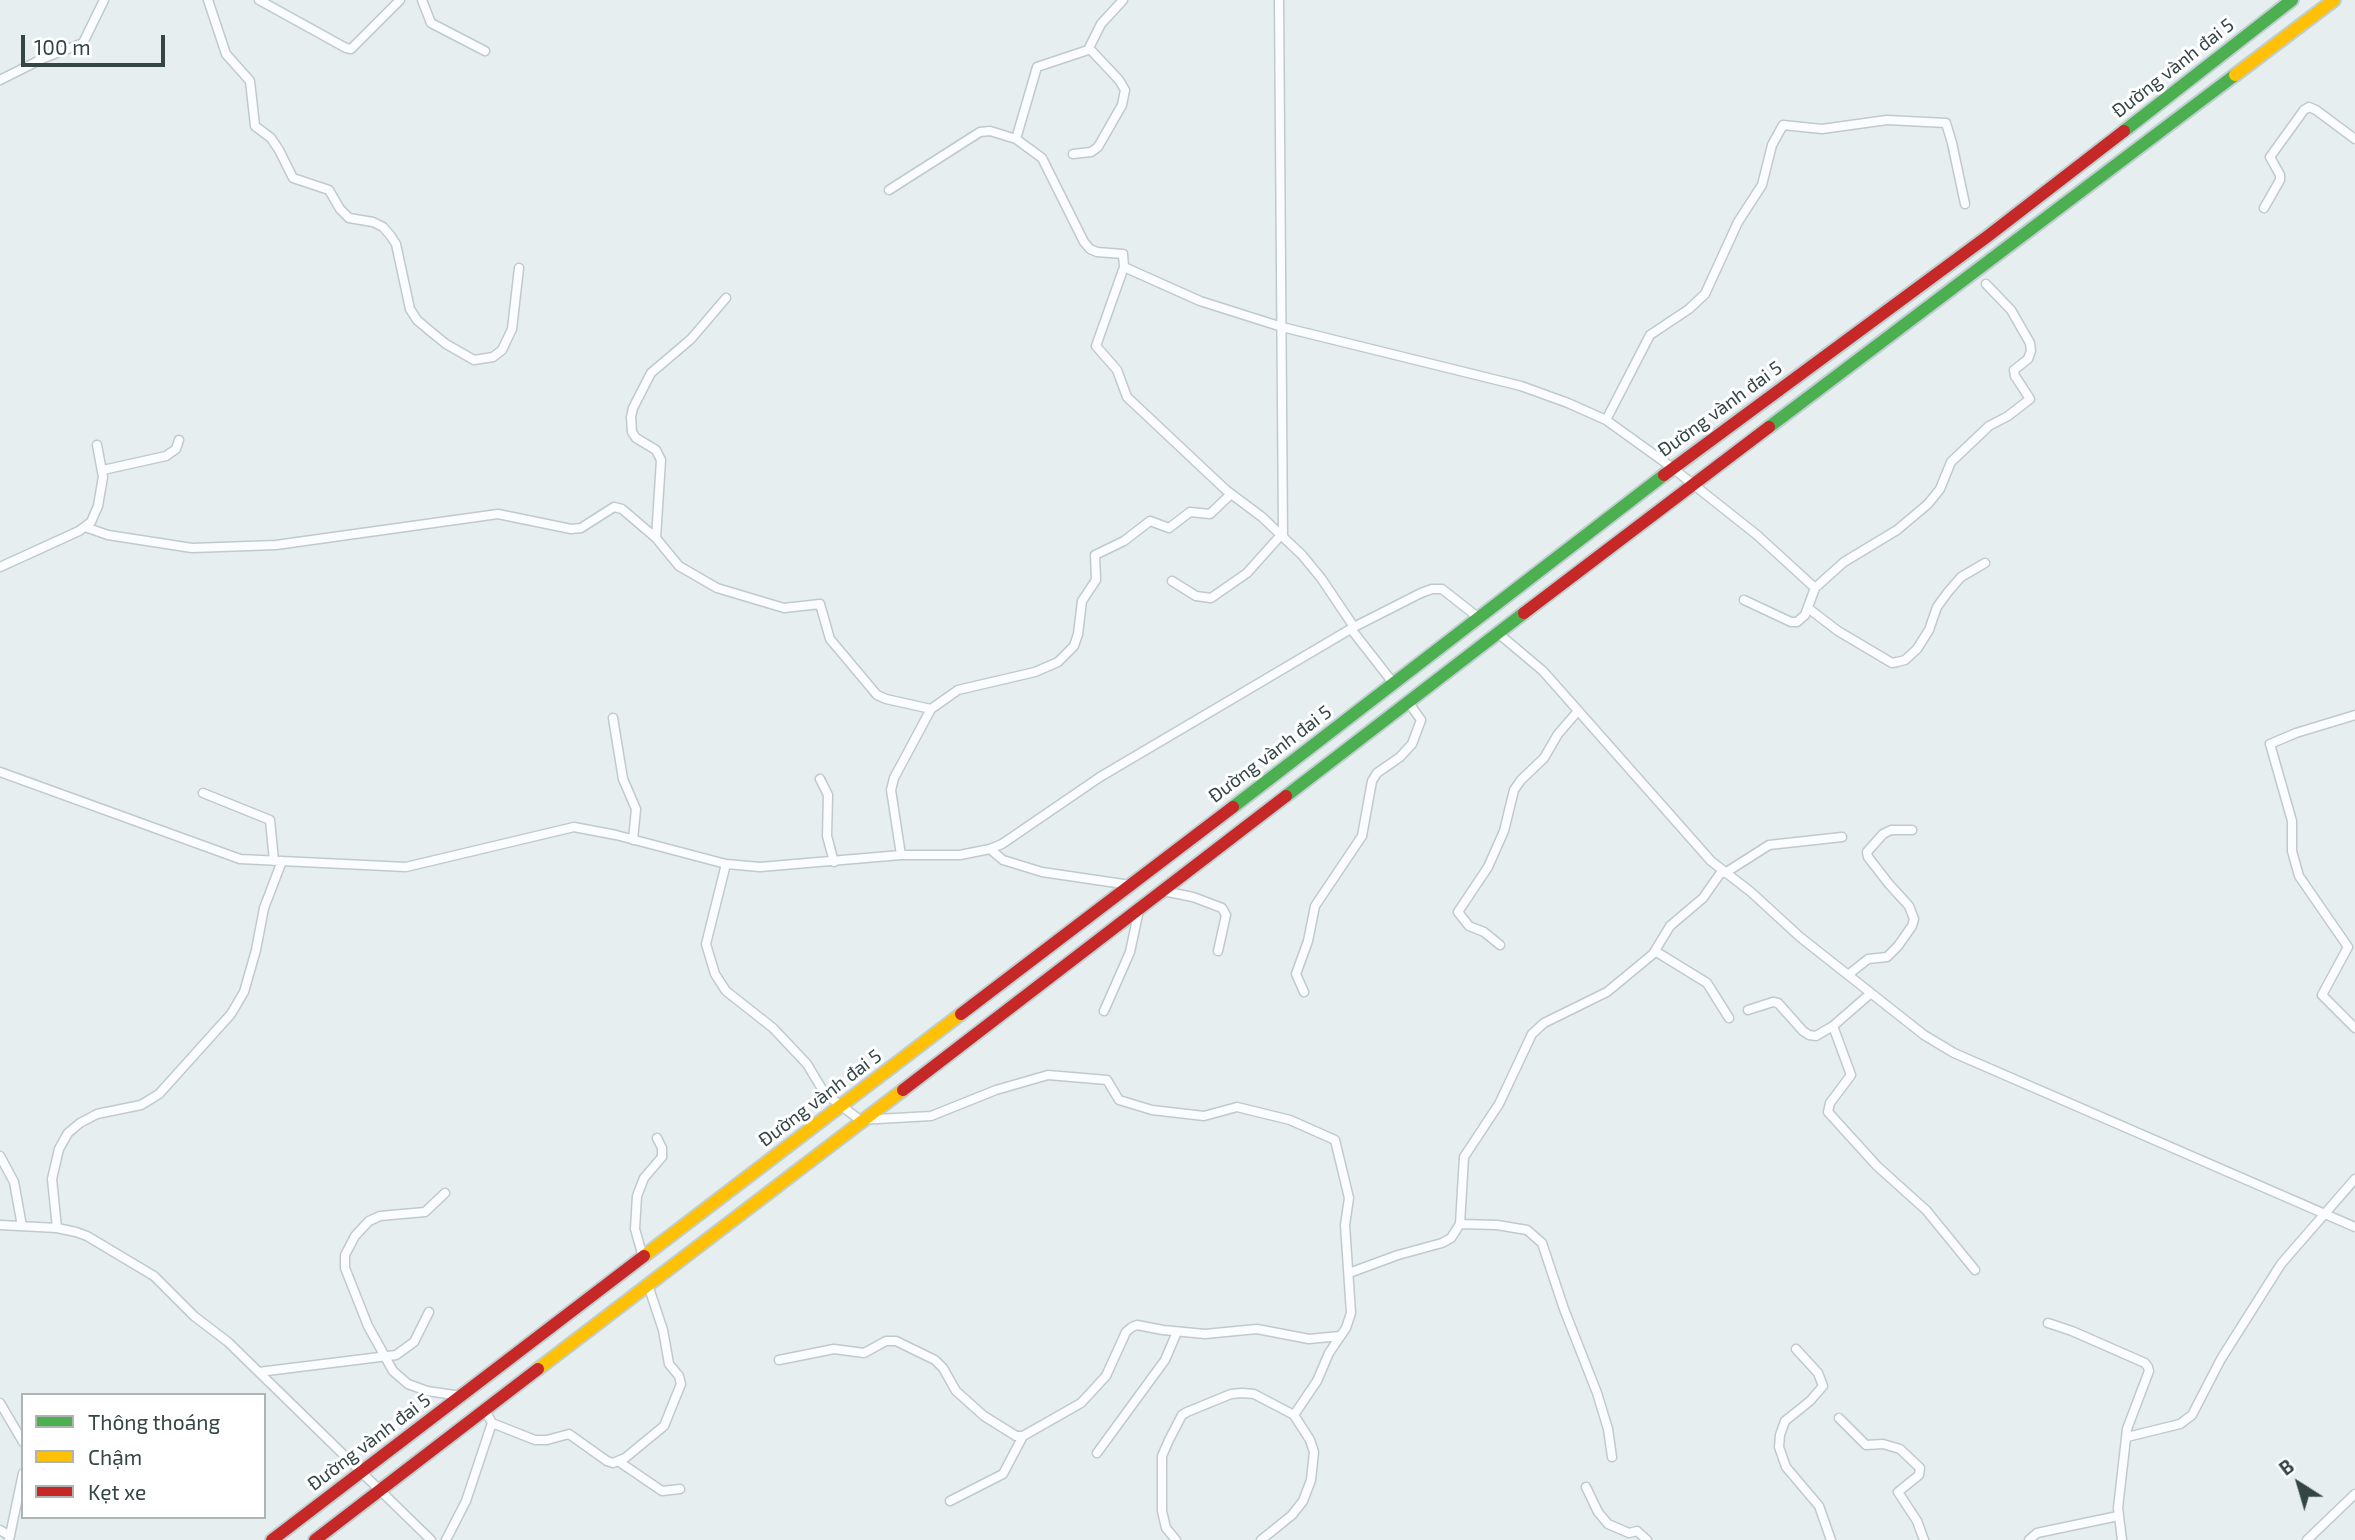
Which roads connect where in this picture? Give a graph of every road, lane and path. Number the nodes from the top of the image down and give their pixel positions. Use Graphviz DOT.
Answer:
graph roads {
  1 [pos="104,0"];
  2 [pos="208,0"];
  3 [pos="259,0"];
  4 [pos="400,0"];
  5 [pos="422,0"];
  6 [pos="1123,0"];
  7 [pos="1279,0"];
  8 [pos="2292,0"];
  9 [pos="2334,0"];
  10 [pos="1089,48"];
  11 [pos="485,51"];
  12 [pos="0,80"];
  13 [pos="1016,139"];
  14 [pos="2355,139"];
  15 [pos="1073,154"];
  16 [pos="889,190"];
  17 [pos="1965,204"];
  18 [pos="2264,208"];
  19 [pos="1988,236"];
  20 [pos="2000,253"];
  21 [pos="1124,267"];
  22 [pos="519,268"];
  23 [pos="1986,284"];
  24 [pos="726,298"];
  25 [pos="1282,327"];
  26 [pos="1606,420"];
  27 [pos="179,440"];
  28 [pos="97,445"];
  29 [pos="1673,468"];
  30 [pos="103,470"];
  31 [pos="1693,484"];
  32 [pos="1231,494"];
  33 [pos="85,527"];
  34 [pos="1282,536"];
  35 [pos="656,538"];
  36 [pos="1985,563"];
  37 [pos="0,567"];
  38 [pos="1172,581"];
  39 [pos="1815,588"];
  40 [pos="1744,600"];
  41 [pos="1808,608"];
  42 [pos="1479,618"];
  43 [pos="1353,628"];
  44 [pos="1499,634"];
  45 [pos="1394,684"];
  46 [pos="1409,703"];
  47 [pos="931,709"];
  48 [pos="1578,711"];
  49 [pos="2355,715"];
  50 [pos="613,719"];
  51 [pos="0,772"];
  52 [pos="820,779"];
  53 [pos="204,793"];
  54 [pos="1912,830"];
  55 [pos="1842,837"];
  56 [pos="633,840"];
  57 [pos="990,849"];
  58 [pos="901,855"];
  59 [pos="278,861"];
  60 [pos="834,862"];
  61 [pos="726,864"];
  62 [pos="1723,872"];
  63 [pos="1130,885"];
  64 [pos="1163,891"];
  65 [pos="1139,910"];
  66 [pos="1500,945"];
  67 [pos="1218,951"];
  68 [pos="1655,951"];
  69 [pos="1848,975"];
  70 [pos="1304,992"];
  71 [pos="1871,993"];
  72 [pos="1748,1010"];
  73 [pos="1104,1011"];
  74 [pos="1729,1018"];
  75 [pos="1833,1026"];
  76 [pos="2355,1028"];
  77 [pos="841,1106"];
  78 [pos="864,1120"];
  79 [pos="657,1138"];
  80 [pos="0,1156"];
  81 [pos="2355,1179"];
  82 [pos="446,1193"];
  83 [pos="2324,1213"];
  84 [pos="1460,1224"];
  85 [pos="0,1225"];
  86 [pos="22,1226"];
  87 [pos="2355,1227"];
  88 [pos="57,1228"];
  89 [pos="643,1257"];
  90 [pos="1976,1270"];
  91 [pos="1349,1273"];
  92 [pos="648,1285"];
  93 [pos="429,1312"];
  94 [pos="2048,1324"];
  95 [pos="1177,1332"];
  96 [pos="1340,1336"];
  97 [pos="1796,1349"];
  98 [pos="385,1356"];
  99 [pos="779,1360"];
  100 [pos="259,1372"];
  101 [pos="461,1396"];
  102 [pos="0,1403"];
  103 [pos="485,1410"];
  104 [pos="1294,1415"];
  105 [pos="1839,1418"];
  106 [pos="492,1423"];
  107 [pos="1023,1436"];
  108 [pos="2127,1437"];
  109 [pos="21,1440"];
  110 [pos="1097,1453"];
  111 [pos="1612,1457"];
  112 [pos="618,1461"];
  113 [pos="362,1471"];
  114 [pos="21,1483"];
  115 [pos="1586,1487"];
  116 [pos="680,1489"];
  117 [pos="381,1490"];
  118 [pos="2355,1494"];
  119 [pos="950,1501"];
  120 [pos="2118,1516"];
  121 [pos="0,1530"];
  122 [pos="10,1538"];
  123 [pos="272,1540"];
  124 [pos="315,1540"];
  125 [pos="431,1540"];
  126 [pos="446,1540"];
  127 [pos="1176,1540"];
  128 [pos="1261,1540"];
  129 [pos="1647,1540"];
  130 [pos="1831,1540"];
  131 [pos="1924,1540"];
  132 [pos="2029,1540"];
  133 [pos="2122,1540"];
  134 [pos="2306,1540"];
  1 -- 12 [label="street"];
  2 -- 22 [label="street"];
  3 -- 4 [label="street"];
  5 -- 11 [label="street"];
  6 -- 10 [label="street"];
  7 -- 25 [label="street"];
  8 -- 19 [label="main road, Đường vành đai 5"];
  9 -- 20 [label="main road"];
  10 -- 13 [label="street"];
  10 -- 15 [label="street"];
  13 -- 16 [label="street"];
  13 -- 21 [label="street"];
  14 -- 18 [label="street"];
  17 -- 26 [label="street"];
  19 -- 20 [label="main road"];
  19 -- 29 [label="main road, Đường vành đai 5"];
  20 -- 31 [label="main road"];
  21 -- 25 [label="street"];
  21 -- 32 [label="street"];
  23 -- 39 [label="street"];
  24 -- 35 [label="street"];
  25 -- 26 [label="street"];
  25 -- 34 [label="street"];
  26 -- 29 [label="street"];
  27 -- 30 [label="street"];
  28 -- 30 [label="street"];
  29 -- 31 [label="street"];
  29 -- 42 [label="main road, Đường vành đai 5"];
  30 -- 33 [label="street"];
  31 -- 39 [label="street"];
  31 -- 44 [label="main road"];
  32 -- 34 [label="street"];
  32 -- 47 [label="street"];
  33 -- 35 [label="street"];
  33 -- 37 [label="street"];
  34 -- 38 [label="street"];
  34 -- 43 [label="street"];
  35 -- 47 [label="street"];
  36 -- 41 [label="street"];
  39 -- 41 [label="street"];
  40 -- 41 [label="street"];
  42 -- 43 [label="street"];
  42 -- 45 [label="main road, Đường vành đai 5"];
  43 -- 45 [label="street"];
  43 -- 57 [label="street"];
  44 -- 46 [label="main road"];
  44 -- 48 [label="street"];
  45 -- 63 [label="main road, Đường vành đai 5"];
  46 -- 64 [label="main road"];
  46 -- 70 [label="street"];
  47 -- 58 [label="street"];
  48 -- 62 [label="street"];
  48 -- 66 [label="street"];
  49 -- 76 [label="street"];
  50 -- 56 [label="street"];
  51 -- 59 [label="street"];
  52 -- 60 [label="street"];
  53 -- 59 [label="street"];
  54 -- 69 [label="street"];
  55 -- 62 [label="street"];
  56 -- 59 [label="street"];
  56 -- 61 [label="street"];
  57 -- 58 [label="street"];
  57 -- 63 [label="street"];
  58 -- 60 [label="street"];
  59 -- 88 [label="street"];
  60 -- 61 [label="street"];
  61 -- 77 [label="street"];
  62 -- 68 [label="street"];
  62 -- 69 [label="street"];
  63 -- 77 [label="main road, Đường vành đai 5"];
  64 -- 65 [label="main road"];
  64 -- 67 [label="street"];
  65 -- 73 [label="street"];
  65 -- 78 [label="main road"];
  68 -- 74 [label="street"];
  68 -- 84 [label="street"];
  69 -- 71 [label="street"];
  71 -- 75 [label="street"];
  71 -- 83 [label="street"];
  72 -- 75 [label="street"];
  75 -- 90 [label="street"];
  77 -- 78 [label="street"];
  77 -- 89 [label="main road, Đường vành đai 5"];
  78 -- 91 [label="street"];
  78 -- 92 [label="main road"];
  79 -- 89 [label="street"];
  80 -- 86 [label="street"];
  81 -- 83 [label="street"];
  82 -- 98 [label="street"];
  83 -- 87 [label="street"];
  83 -- 108 [label="street"];
  84 -- 91 [label="street"];
  84 -- 111 [label="street"];
  85 -- 86 [label="street"];
  86 -- 88 [label="street"];
  88 -- 100 [label="street"];
  89 -- 101 [label="main road, Đường vành đai 5"];
  91 -- 96 [label="street"];
  92 -- 103 [label="main road"];
  92 -- 112 [label="street"];
  93 -- 98 [label="street"];
  94 -- 108 [label="street"];
  95 -- 96 [label="street"];
  95 -- 107 [label="street"];
  95 -- 110 [label="street"];
  96 -- 104 [label="street"];
  97 -- 130 [label="street"];
  98 -- 100 [label="street"];
  98 -- 101 [label="street"];
  99 -- 107 [label="street"];
  100 -- 113 [label="street"];
  101 -- 113 [label="main road, Đường vành đai 5"];
  102 -- 109 [label="street"];
  103 -- 106 [label="street"];
  103 -- 117 [label="main road"];
  104 -- 127 [label="street"];
  104 -- 128 [label="street"];
  105 -- 131 [label="street"];
  106 -- 112 [label="street"];
  106 -- 126 [label="street"];
  107 -- 119 [label="street"];
  108 -- 120 [label="street"];
  112 -- 116 [label="street"];
  113 -- 117 [label="street"];
  113 -- 123 [label="main road, Đường vành đai 5"];
  114 -- 122 [label="street"];
  115 -- 129 [label="street"];
  117 -- 124 [label="main road"];
  117 -- 125 [label="street"];
  118 -- 134 [label="street"];
  120 -- 132 [label="street"];
  120 -- 133 [label="street"];
  121 -- 122 [label="street"];
}
